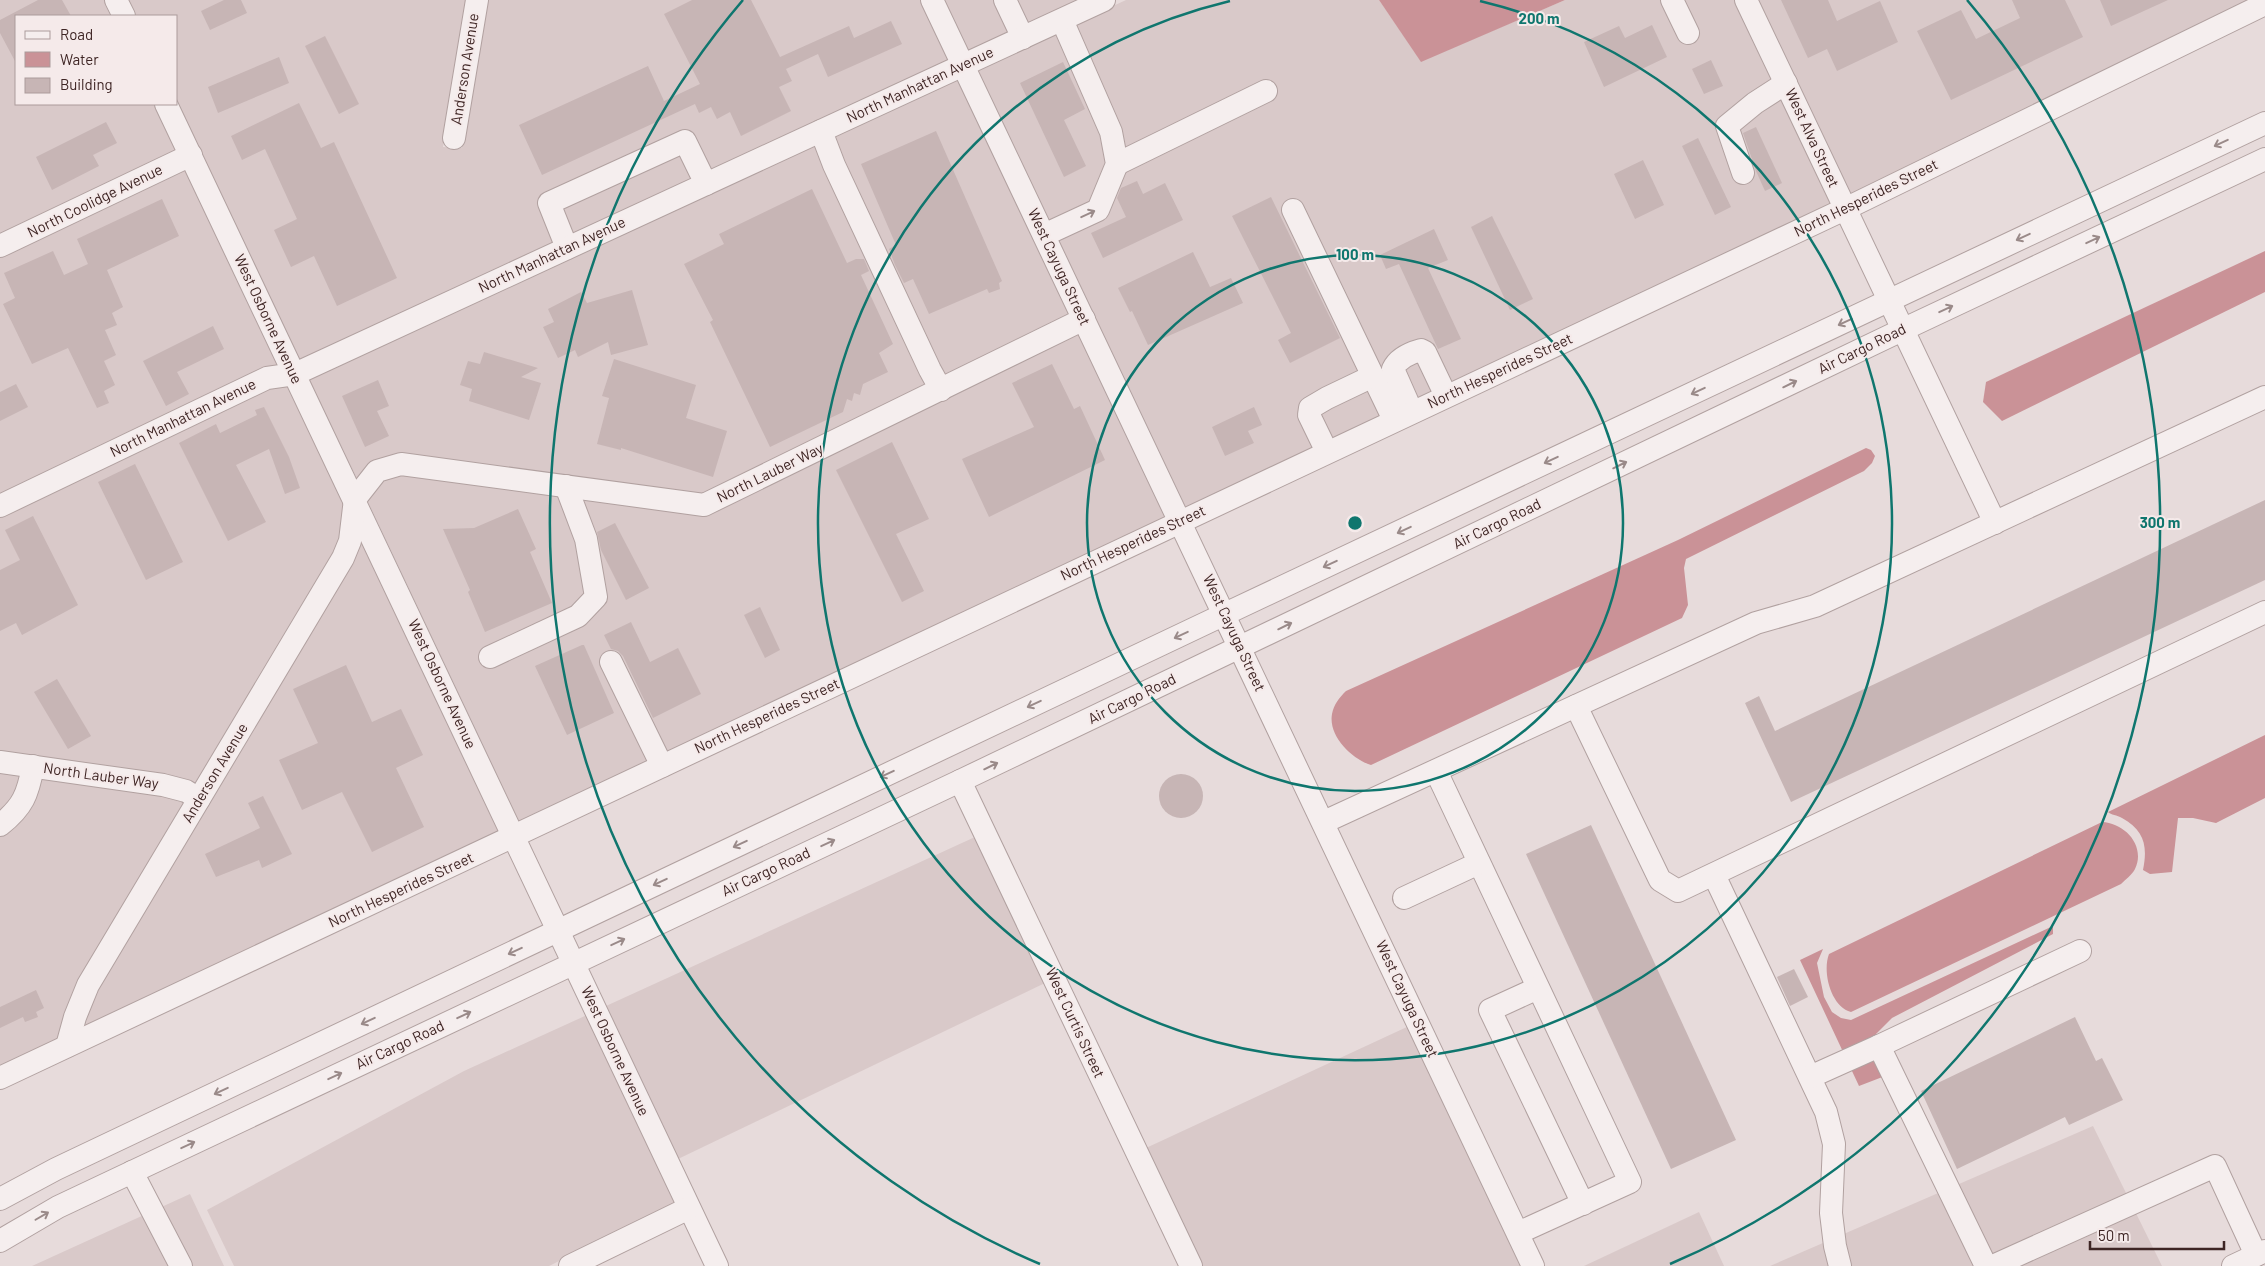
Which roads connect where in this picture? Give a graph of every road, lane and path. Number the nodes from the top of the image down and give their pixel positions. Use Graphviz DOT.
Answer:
graph roads {
  1 [pos="116,0"];
  2 [pos="477,0"];
  3 [pos="932,0"];
  4 [pos="1004,0"];
  5 [pos="1104,0"];
  6 [pos="1672,0"];
  7 [pos="1746,0"];
  8 [pos="2265,4"];
  9 [pos="124,15"];
  10 [pos="1062,20"];
  11 [pos="1688,33"];
  12 [pos="1023,38"];
  13 [pos="963,65"];
  14 [pos="1786,83"];
  15 [pos="1266,91"];
  16 [pos="166,105"];
  17 [pos="2265,122"];
  18 [pos="821,131"];
  19 [pos="454,138"];
  20 [pos="191,155"];
  21 [pos="2265,159"];
  22 [pos="1117,164"];
  23 [pos="1743,173"];
  24 [pos="706,184"];
  25 [pos="1845,209"];
  26 [pos="1293,210"];
  27 [pos="1044,235"];
  28 [pos="0,246"];
  29 [pos="567,248"];
  30 [pos="1889,301"];
  31 [pos="1084,319"];
  32 [pos="1902,330"];
  33 [pos="295,374"];
  34 [pos="1373,376"];
  35 [pos="941,390"];
  36 [pos="1446,396"];
  37 [pos="2265,398"];
  38 [pos="1403,416"];
  39 [pos="1327,452"];
  40 [pos="566,486"];
  41 [pos="355,499"];
  42 [pos="0,506"];
  43 [pos="1180,520"];
  44 [pos="1995,523"];
  45 [pos="2265,612"];
  46 [pos="1225,614"];
  47 [pos="1241,647"];
  48 [pos="490,657"];
  49 [pos="611,662"];
  50 [pos="1576,706"];
  51 [pos="0,762"];
  52 [pos="33,766"];
  53 [pos="662,766"];
  54 [pos="1436,770"];
  55 [pos="960,781"];
  56 [pos="199,799"];
  57 [pos="1324,822"];
  58 [pos="0,825"];
  59 [pos="515,837"];
  60 [pos="1479,863"];
  61 [pos="1714,875"];
  62 [pos="1404,898"];
  63 [pos="559,930"];
  64 [pos="2080,951"];
  65 [pos="574,963"];
  66 [pos="1538,988"];
  67 [pos="67,1046"];
  68 [pos="1880,1046"];
  69 [pos="1810,1077"];
  70 [pos="0,1078"];
  71 [pos="132,1172"];
  72 [pos="0,1199"];
  73 [pos="1583,1204"];
  74 [pos="689,1208"];
  75 [pos="1518,1233"];
  76 [pos="0,1241"];
  77 [pos="2261,1253"];
  78 [pos="181,1266"];
  79 [pos="570,1266"];
  80 [pos="717,1266"];
  81 [pos="1191,1266"];
  82 [pos="1534,1266"];
  83 [pos="1840,1266"];
  84 [pos="1986,1266"];
  85 [pos="1993,1266"];
  86 [pos="2233,1266"];
  1 -- 9 [label="street"];
  2 -- 19 [label="street, Anderson Avenue"];
  3 -- 13 [label="street, West Cayuga Street"];
  4 -- 12 [label="street"];
  5 -- 10 [label="street, North Manhattan Avenue"];
  6 -- 11 [label="street"];
  7 -- 14 [label="street, West Alva Street"];
  8 -- 25 [label="street, North Hesperides Street"];
  10 -- 12 [label="street, North Manhattan Avenue"];
  10 -- 22 [label="street"];
  12 -- 13 [label="street, North Manhattan Avenue"];
  13 -- 18 [label="street, North Manhattan Avenue"];
  13 -- 27 [label="street, West Cayuga Street"];
  14 -- 23 [label="street"];
  14 -- 25 [label="street, West Alva Street"];
  15 -- 22 [label="street"];
  16 -- 20 [label="street, West Osborne Avenue"];
  17 -- 30 [label="street, Air Cargo Road, one-way"];
  18 -- 24 [label="street, North Manhattan Avenue"];
  18 -- 35 [label="street"];
  20 -- 28 [label="street, North Coolidge Avenue"];
  20 -- 33 [label="street, West Osborne Avenue"];
  32 -- 21 [label="street, Air Cargo Road, one-way"];
  27 -- 22 [label="street, one-way"];
  24 -- 29 [label="street, North Manhattan Avenue"];
  24 -- 29 [label="street"];
  25 -- 30 [label="street, West Alva Street"];
  25 -- 36 [label="street, North Hesperides Street"];
  26 -- 34 [label="street"];
  27 -- 31 [label="street, West Cayuga Street"];
  29 -- 33 [label="street, North Manhattan Avenue"];
  30 -- 32 [label="street, West Alva Street"];
  30 -- 46 [label="street, Air Cargo Road, one-way"];
  31 -- 35 [label="street, North Lauber Way"];
  31 -- 43 [label="street, West Cayuga Street"];
  32 -- 44 [label="street, West Alva Street"];
  47 -- 32 [label="street, Air Cargo Road, one-way"];
  33 -- 41 [label="street, West Osborne Avenue"];
  33 -- 42 [label="street, North Manhattan Avenue"];
  34 -- 38 [label="street"];
  34 -- 39 [label="street"];
  35 -- 40 [label="street, North Lauber Way"];
  36 -- 38 [label="street, North Hesperides Street"];
  36 -- 38 [label="street"];
  37 -- 44 [label="street"];
  38 -- 39 [label="street, North Hesperides Street"];
  39 -- 43 [label="street, North Hesperides Street"];
  40 -- 41 [label="street, North Lauber Way"];
  40 -- 48 [label="street"];
  41 -- 56 [label="street, Anderson Avenue"];
  41 -- 59 [label="street, West Osborne Avenue"];
  43 -- 46 [label="street, West Cayuga Street"];
  43 -- 53 [label="street, North Hesperides Street"];
  44 -- 50 [label="street"];
  45 -- 61 [label="street"];
  46 -- 47 [label="street, West Cayuga Street"];
  46 -- 63 [label="street, Air Cargo Road, one-way"];
  55 -- 47 [label="street, Air Cargo Road, one-way"];
  47 -- 57 [label="street, West Cayuga Street"];
  49 -- 53 [label="street"];
  50 -- 54 [label="street"];
  50 -- 61 [label="street"];
  51 -- 52 [label="street, North Lauber Way"];
  52 -- 56 [label="street, North Lauber Way"];
  52 -- 58 [label="street"];
  53 -- 59 [label="street, North Hesperides Street"];
  54 -- 57 [label="street"];
  54 -- 60 [label="street"];
  65 -- 55 [label="street, Air Cargo Road, one-way"];
  55 -- 81 [label="street, West Curtis Street"];
  56 -- 67 [label="street, Anderson Avenue"];
  57 -- 75 [label="street, West Cayuga Street"];
  59 -- 63 [label="street, West Osborne Avenue"];
  59 -- 67 [label="street, North Hesperides Street"];
  60 -- 62 [label="street"];
  60 -- 66 [label="street"];
  61 -- 69 [label="street"];
  63 -- 65 [label="street, West Osborne Avenue"];
  63 -- 72 [label="street, Air Cargo Road, one-way"];
  64 -- 68 [label="street"];
  71 -- 65 [label="street, Air Cargo Road, one-way"];
  65 -- 74 [label="street, West Osborne Avenue"];
  66 -- 73 [label="street"];
  66 -- 73 [label="street"];
  67 -- 70 [label="street, North Hesperides Street"];
  68 -- 69 [label="street"];
  68 -- 84 [label="street"];
  69 -- 83 [label="street"];
  76 -- 71 [label="street, Air Cargo Road, one-way"];
  71 -- 78 [label="street"];
  73 -- 75 [label="street"];
  74 -- 79 [label="street"];
  74 -- 80 [label="street, West Osborne Avenue"];
  75 -- 82 [label="street, West Cayuga Street"];
  77 -- 85 [label="street"];
  77 -- 86 [label="street"];
}
